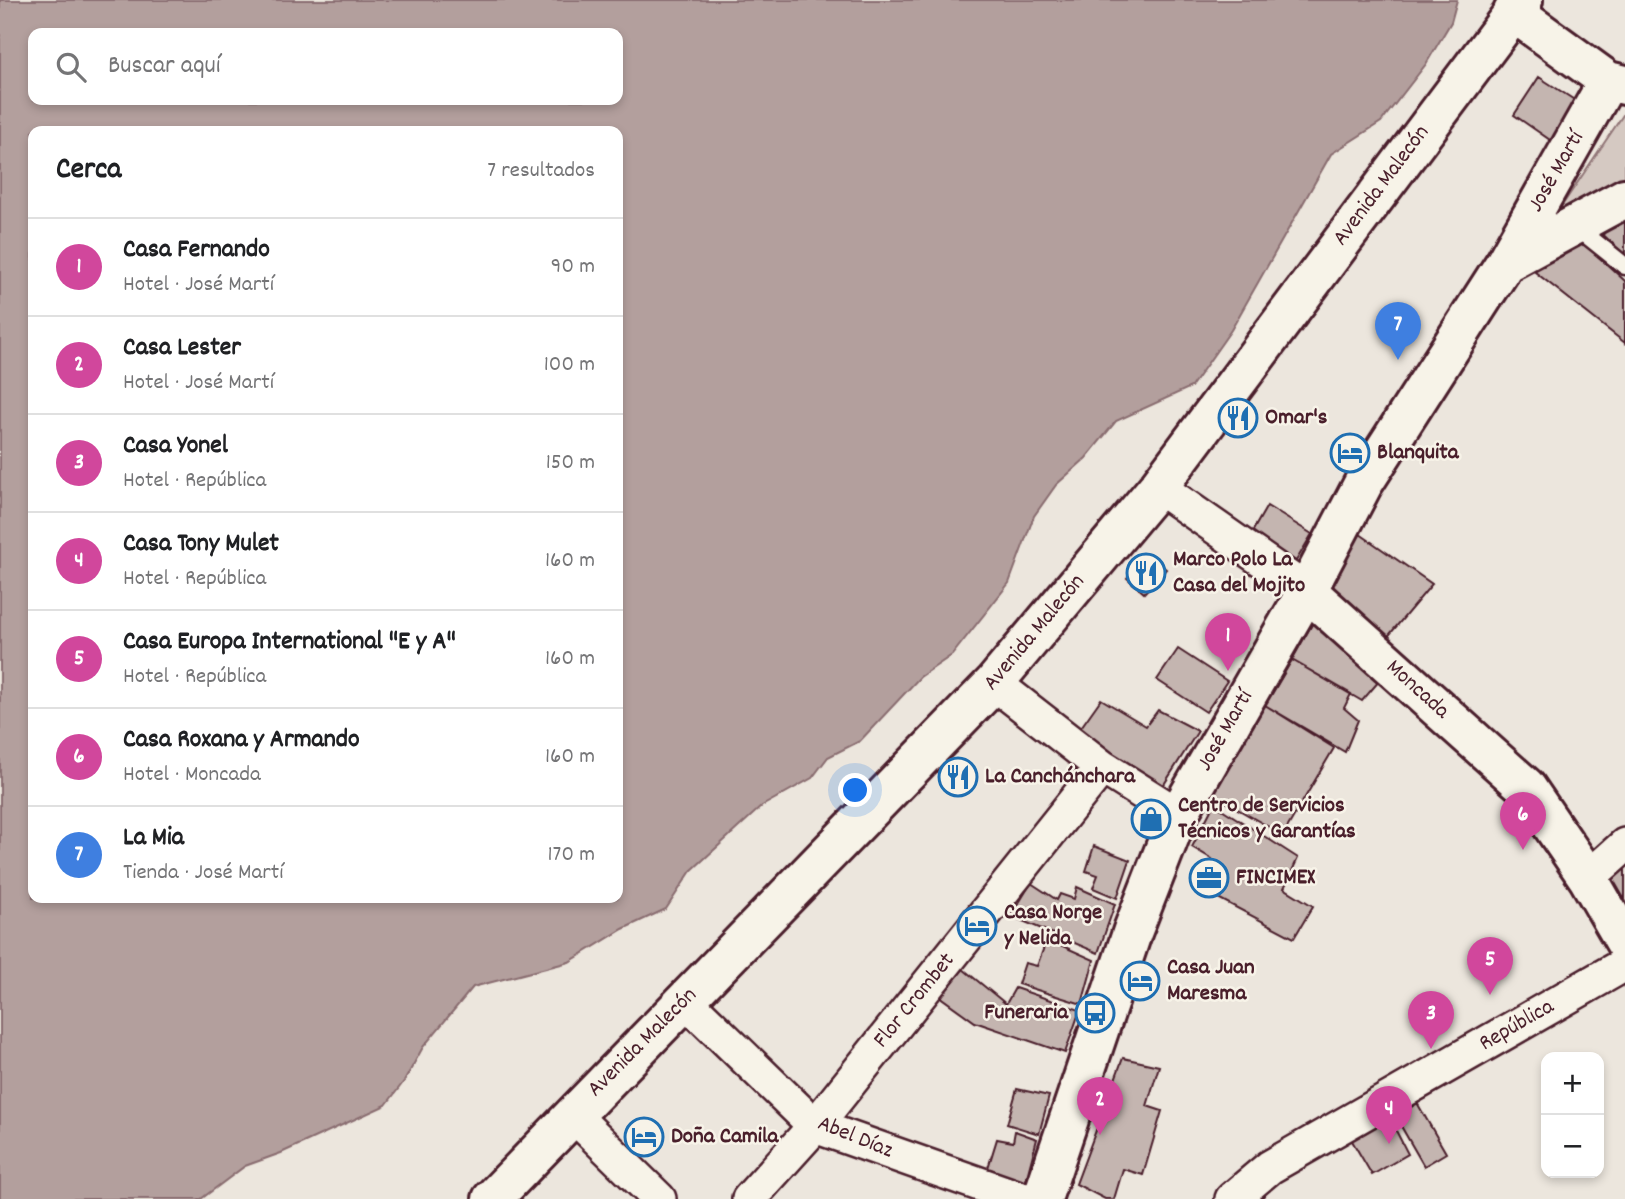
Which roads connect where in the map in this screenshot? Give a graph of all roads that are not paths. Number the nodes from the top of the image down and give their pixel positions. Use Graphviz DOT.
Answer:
graph roads {
  1 [pos="1518,6"];
  2 [pos="1617,83"];
  3 [pos="1625,198"];
  4 [pos="1575,225"];
  5 [pos="1505,263"];
  6 [pos="1625,266"];
  7 [pos="1158,487"];
  8 [pos="1307,591"];
  9 [pos="994,683"];
  10 [pos="1102,767"];
  11 [pos="1178,814"];
  12 [pos="1625,845"];
  13 [pos="1588,878"];
  14 [pos="1625,942"];
  15 [pos="1625,964"];
  16 [pos="686,1001"];
  17 [pos="572,1114"];
  18 [pos="815,1126"];
  19 [pos="1041,1197"];
  20 [pos="492,1199"];
  21 [pos="659,1199"];
  22 [pos="750,1199"];
  23 [pos="1232,1199"];
  1 -- 2 [label="main road"];
  1 -- 7 [label="main road, Avenida Malecón"];
  2 -- 5 [label="main road, José Martí"];
  3 -- 4 [label="main road, José Martí"];
  4 -- 5 [label="main road, José Martí"];
  4 -- 6 [label="lane"];
  5 -- 8 [label="main road, José Martí"];
  7 -- 8 [label="street, Moncada"];
  7 -- 9 [label="main road, Avenida Malecón"];
  8 -- 11 [label="main road, José Martí"];
  8 -- 13 [label="main road, Moncada"];
  9 -- 10 [label="street"];
  9 -- 16 [label="main road, Avenida Malecón"];
  10 -- 11 [label="street"];
  10 -- 18 [label="street, Flor Crombet"];
  11 -- 19 [label="main road, José Martí"];
  12 -- 13 [label="street"];
  13 -- 14 [label="main road, Moncada"];
  15 -- 23 [label="street, República"];
  16 -- 17 [label="main road, Avenida Malecón"];
  16 -- 18 [label="street, Abel Díaz"];
  17 -- 20 [label="main road, Avenida Malecón"];
  17 -- 21 [label="street"];
  18 -- 19 [label="street, Abel Díaz"];
  18 -- 22 [label="street, Flor Crombet"];
}
